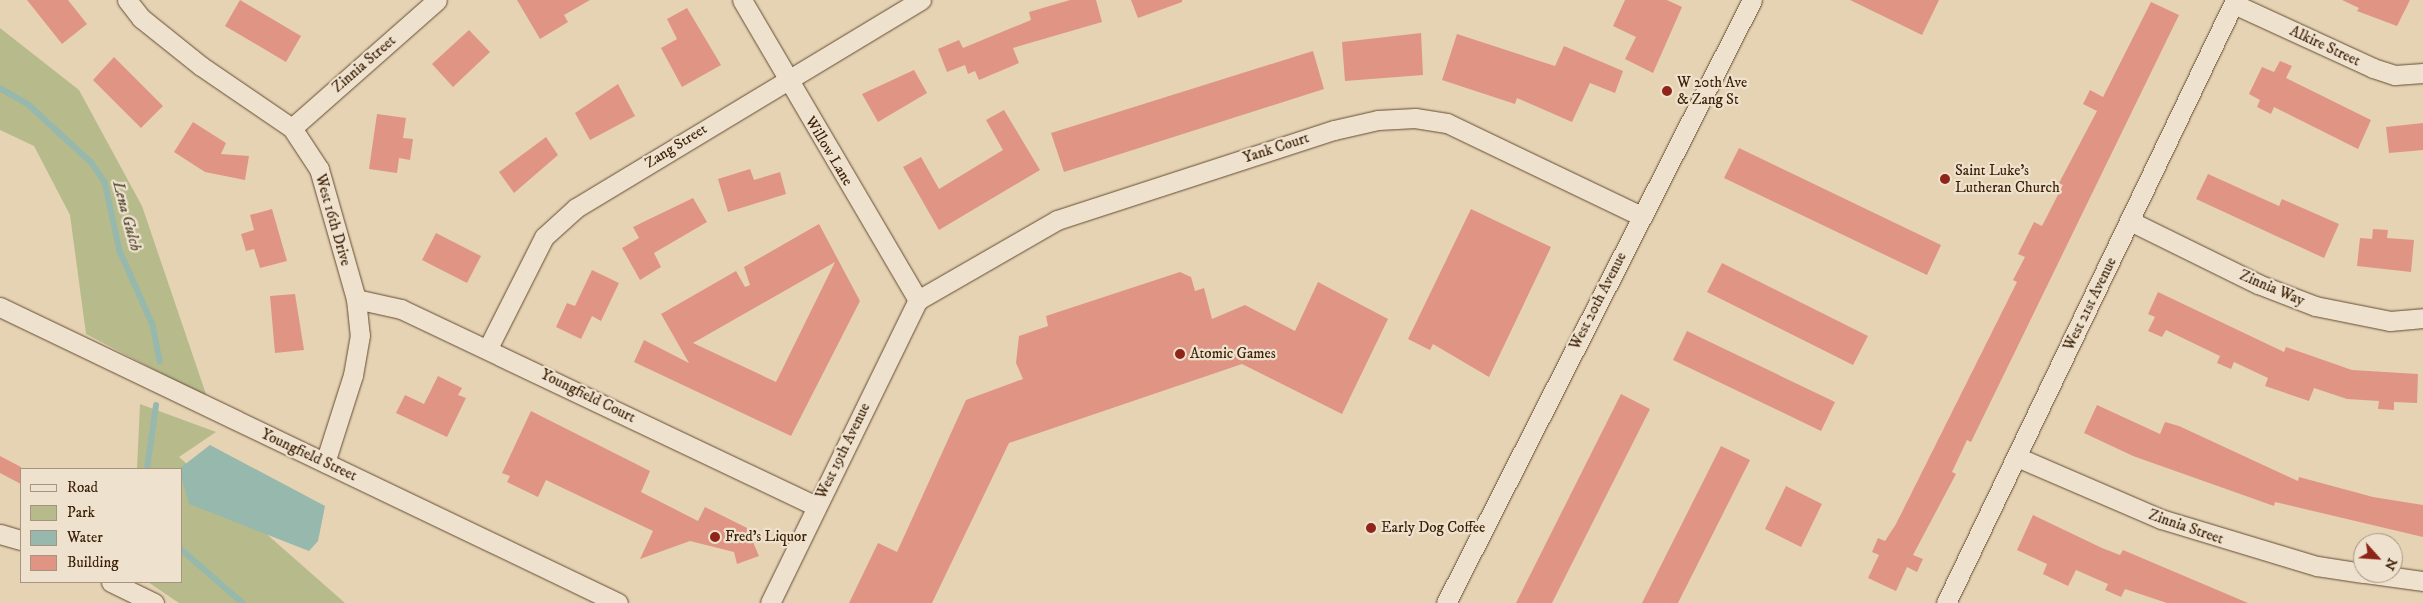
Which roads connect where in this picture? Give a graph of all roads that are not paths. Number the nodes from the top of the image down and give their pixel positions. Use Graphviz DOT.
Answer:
graph roads {
  1 [pos="127,0"];
  2 [pos="437,0"];
  3 [pos="742,0"];
  4 [pos="921,0"];
  5 [pos="1752,0"];
  6 [pos="2234,2"];
  7 [pos="2423,73"];
  8 [pos="785,78"];
  9 [pos="292,128"];
  10 [pos="1641,216"];
  11 [pos="2130,221"];
  12 [pos="356,299"];
  13 [pos="918,300"];
  14 [pos="0,307"];
  15 [pos="2423,318"];
  16 [pos="488,348"];
  17 [pos="2017,457"];
  18 [pos="325,463"];
  19 [pos="816,506"];
  20 [pos="0,534"];
  21 [pos="20,540"];
  22 [pos="2353,571"];
  23 [pos="2403,578"];
  24 [pos="2423,581"];
  25 [pos="113,583"];
  26 [pos="154,603"];
  27 [pos="618,603"];
  28 [pos="770,603"];
  29 [pos="1446,603"];
  30 [pos="1946,603"];
  1 -- 9 [label="street, West 16th Drive"];
  2 -- 9 [label="street, Zinnia Street"];
  3 -- 8 [label="street, Willow Lane"];
  4 -- 8 [label="street, Zang Street"];
  5 -- 10 [label="street, West 20th Avenue"];
  6 -- 7 [label="street, Alkire Street"];
  6 -- 11 [label="street, West 21st Avenue"];
  8 -- 13 [label="street, Willow Lane"];
  8 -- 16 [label="street, Zang Street"];
  9 -- 12 [label="street, West 16th Drive"];
  10 -- 13 [label="street, Yank Court"];
  10 -- 29 [label="street, West 20th Avenue"];
  11 -- 15 [label="street, Zinnia Way"];
  11 -- 17 [label="street, West 21st Avenue"];
  12 -- 16 [label="street, Youngfield Court"];
  12 -- 18 [label="street, West 16th Drive"];
  13 -- 19 [label="street, West 19th Avenue"];
  14 -- 18 [label="street, Youngfield Street"];
  16 -- 19 [label="street, Youngfield Court"];
  17 -- 22 [label="street, Zinnia Street"];
  17 -- 30 [label="street, West 21st Avenue"];
  18 -- 27 [label="street, Youngfield Street"];
  19 -- 28 [label="street, West 19th Avenue"];
  20 -- 21 [label="street"];
  23 -- 24 [label="street, Zinnia Street"];
  25 -- 26 [label="street"];
}
